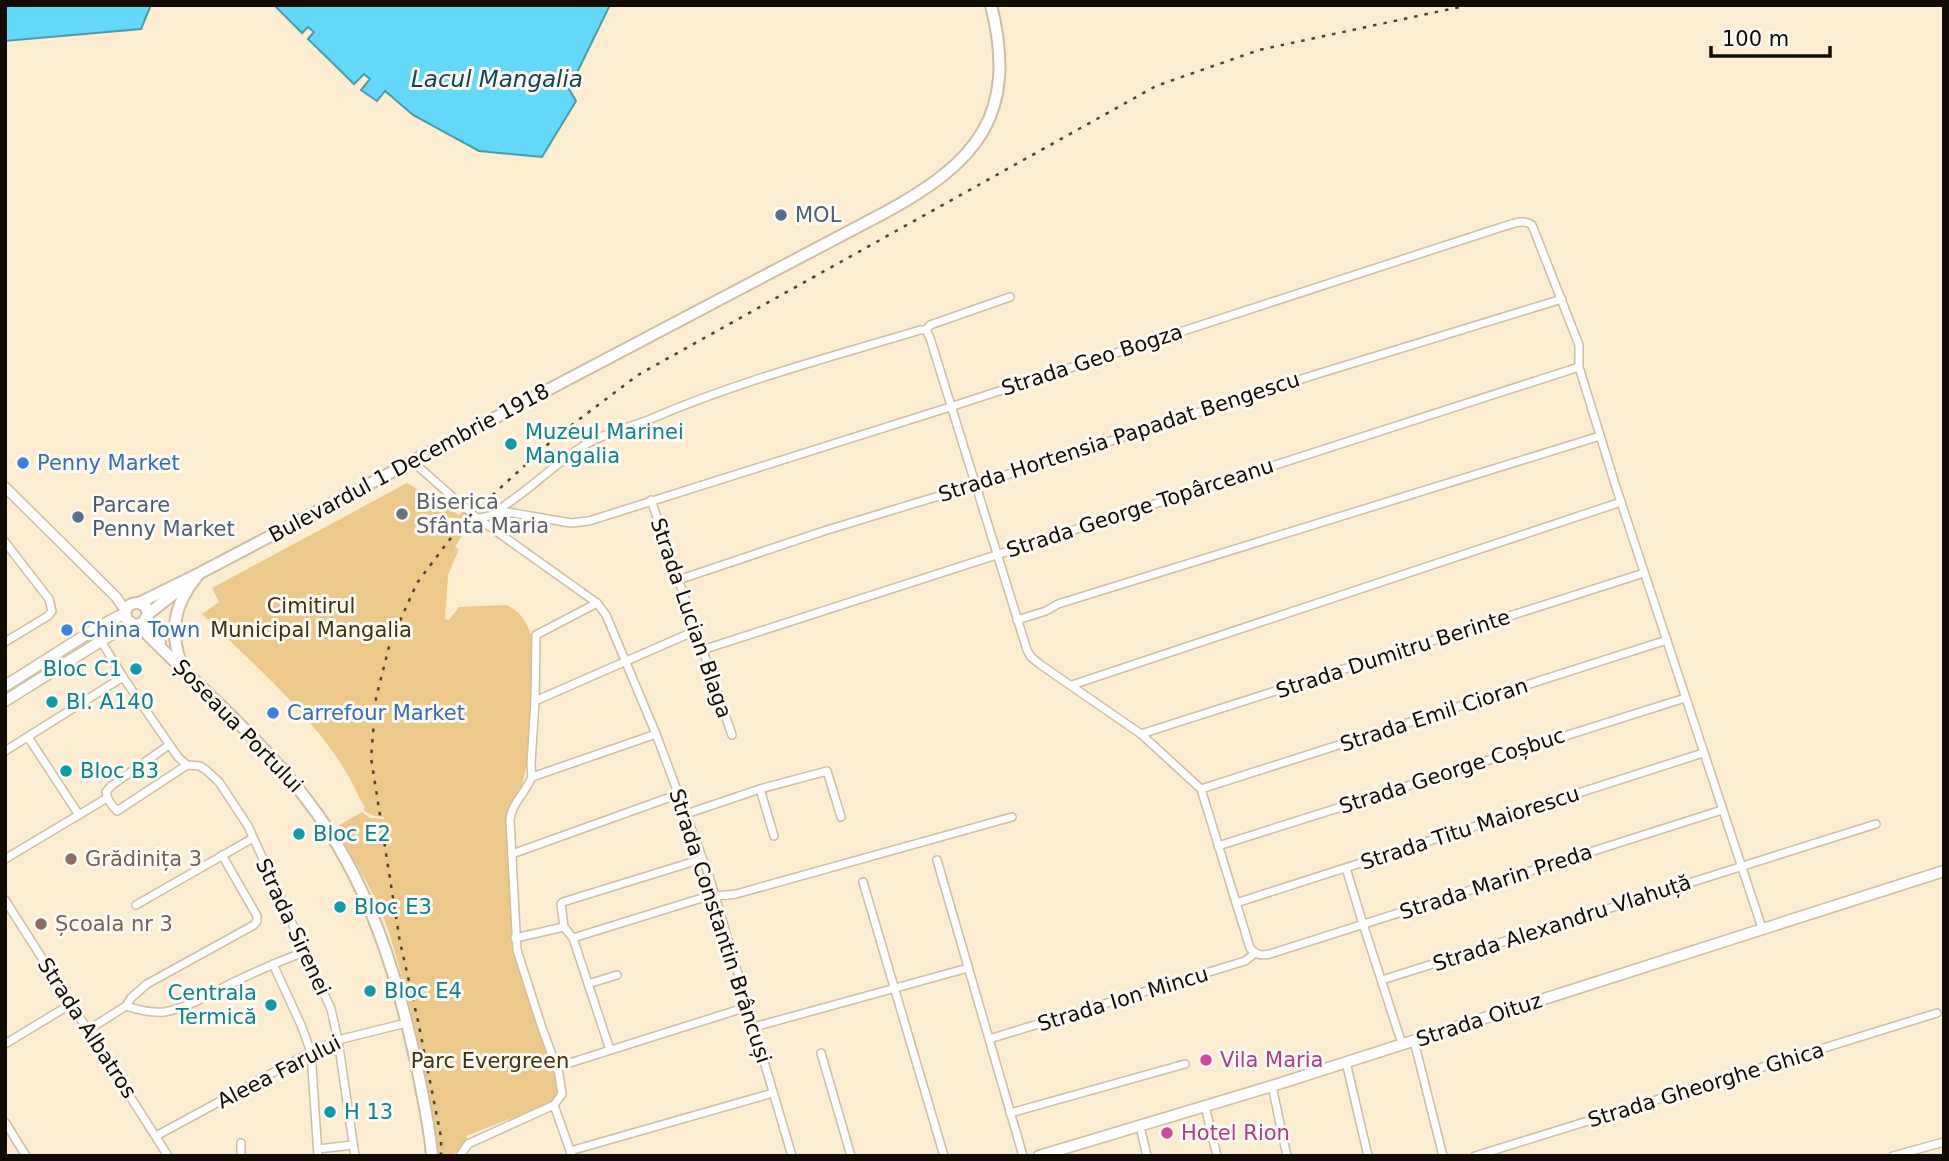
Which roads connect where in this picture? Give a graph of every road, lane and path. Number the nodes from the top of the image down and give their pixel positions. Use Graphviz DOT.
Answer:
graph roads {
  1 [pos="991,5"];
  2 [pos="1010,297"];
  3 [pos="1562,299"];
  4 [pos="926,330"];
  5 [pos="1579,367"];
  6 [pos="950,407"];
  7 [pos="1600,436"];
  8 [pos="412,461"];
  9 [pos="975,485"];
  10 [pos="5,487"];
  11 [pos="651,500"];
  12 [pos="1621,502"];
  13 [pos="489,514"];
  14 [pos="480,518"];
  15 [pos="5,542"];
  16 [pos="997,554"];
  17 [pos="200,573"];
  18 [pos="1644,573"];
  19 [pos="678,580"];
  20 [pos="597,603"];
  21 [pos="130,607"];
  22 [pos="141,620"];
  23 [pos="1017,620"];
  24 [pos="695,631"];
  25 [pos="1667,640"];
  26 [pos="101,641"];
  27 [pos="5,642"];
  28 [pos="702,650"];
  29 [pos="626,660"];
  30 [pos="184,670"];
  31 [pos="123,677"];
  32 [pos="1072,685"];
  33 [pos="5,687"];
  34 [pos="1685,698"];
  35 [pos="5,701"];
  36 [pos="535,701"];
  37 [pos="656,734"];
  38 [pos="1141,734"];
  39 [pos="732,735"];
  40 [pos="28,737"];
  41 [pos="169,745"];
  42 [pos="5,751"];
  43 [pos="1703,753"];
  44 [pos="187,765"];
  45 [pos="532,777"];
  46 [pos="760,789"];
  47 [pos="1202,789"];
  48 [pos="679,794"];
  49 [pos="107,798"];
  50 [pos="1721,810"];
  51 [pos="686,814"];
  52 [pos="79,815"];
  53 [pos="841,817"];
  54 [pos="1012,817"];
  55 [pos="1876,824"];
  56 [pos="774,836"];
  57 [pos="253,838"];
  58 [pos="1218,846"];
  59 [pos="512,854"];
  60 [pos="222,855"];
  61 [pos="5,859"];
  62 [pos="702,859"];
  63 [pos="937,860"];
  64 [pos="1742,866"];
  65 [pos="1346,868"];
  66 [pos="1944,871"];
  67 [pos="863,882"];
  68 [pos="715,895"];
  69 [pos="5,900"];
  70 [pos="1236,903"];
  71 [pos="136,905"];
  72 [pos="1363,924"];
  73 [pos="564,927"];
  74 [pos="1762,928"];
  75 [pos="515,938"];
  76 [pos="573,938"];
  77 [pos="304,951"];
  78 [pos="1255,953"];
  79 [pos="273,964"];
  80 [pos="968,968"];
  81 [pos="617,975"];
  82 [pos="1382,980"];
  83 [pos="588,984"];
  84 [pos="895,988"];
  85 [pos="71,1004"];
  86 [pos="126,1006"];
  87 [pos="747,1007"];
  88 [pos="1937,1013"];
  89 [pos="406,1023"];
  90 [pos="754,1027"];
  91 [pos="88,1030"];
  92 [pos="989,1039"];
  93 [pos="338,1040"];
  94 [pos="1414,1041"];
  95 [pos="5,1044"];
  96 [pos="1402,1044"];
  97 [pos="610,1050"];
  98 [pos="311,1052"];
  99 [pos="821,1053"];
  100 [pos="1346,1062"];
  101 [pos="1185,1064"];
  102 [pos="557,1067"];
  103 [pos="1272,1086"];
  104 [pos="773,1093"];
  105 [pos="554,1105"];
  106 [pos="1205,1106"];
  107 [pos="1010,1113"];
  108 [pos="5,1122"];
  109 [pos="1140,1126"];
  110 [pos="156,1136"];
  111 [pos="1944,1142"];
  112 [pos="241,1143"];
  113 [pos="353,1146"];
  114 [pos="318,1152"];
  115 [pos="571,1153"];
  116 [pos="1053,1154"];
  117 [pos="165,1155"];
  118 [pos="26,1156"];
  119 [pos="241,1156"];
  120 [pos="355,1156"];
  121 [pos="432,1156"];
  122 [pos="460,1156"];
  123 [pos="792,1156"];
  124 [pos="851,1156"];
  125 [pos="944,1156"];
  126 [pos="1023,1156"];
  127 [pos="1039,1156"];
  128 [pos="1147,1156"];
  129 [pos="1217,1156"];
  130 [pos="1287,1156"];
  131 [pos="1368,1156"];
  132 [pos="1444,1156"];
  133 [pos="1475,1156"];
  134 [pos="1893,1156"];
  1 -- 8 [label="main road, Bulevardul 1 Decembrie 1918"];
  2 -- 4 [label="street"];
  3 -- 5 [label="street"];
  3 -- 6 [label="street, Strada Geo Bogza"];
  3 -- 9 [label="street, Strada Hortensia Papadat Bengescu"];
  4 -- 6 [label="street"];
  4 -- 13 [label="street"];
  5 -- 7 [label="street"];
  5 -- 16 [label="street, Strada George Topârceanu"];
  6 -- 9 [label="street"];
  6 -- 11 [label="street, Strada Geo Bogza"];
  7 -- 12 [label="street"];
  7 -- 23 [label="street"];
  8 -- 14 [label="street"];
  8 -- 17 [label="main road, Bulevardul 1 Decembrie 1918"];
  9 -- 16 [label="street"];
  9 -- 19 [label="street, Strada Hortensia Papadat Bengescu"];
  10 -- 21 [label="street"];
  11 -- 13 [label="street, Strada Geo Bogza"];
  11 -- 19 [label="street, Strada Lucian Blaga"];
  12 -- 18 [label="street"];
  12 -- 32 [label="street"];
  13 -- 14 [label="street"];
  14 -- 20 [label="street"];
  15 -- 27 [label="street"];
  16 -- 23 [label="street"];
  16 -- 28 [label="street, Strada George Topârceanu"];
  17 -- 21 [label="main road, Bulevardul 1 Decembrie 1918"];
  17 -- 22 [label="main road, Bulevardul 1 Decembrie 1918"];
  17 -- 30 [label="main road"];
  18 -- 25 [label="street"];
  18 -- 38 [label="street, Strada Dumitru Berinte"];
  19 -- 24 [label="street, Strada Lucian Blaga"];
  20 -- 29 [label="street, Strada Constantin Brâncuși"];
  20 -- 36 [label="street"];
  21 -- 22 [label="main road"];
  21 -- 22 [label="main road"];
  21 -- 33 [label="main road, Bulevardul 1 Decembrie 1918"];
  22 -- 26 [label="main road, Bulevardul 1 Decembrie 1918"];
  22 -- 30 [label="main road, Șoseaua Portului"];
  23 -- 32 [label="street"];
  24 -- 28 [label="street, Strada Lucian Blaga"];
  24 -- 29 [label="street"];
  25 -- 34 [label="street"];
  25 -- 47 [label="street, Strada Emil Cioran"];
  26 -- 31 [label="street, Strada Sirenei"];
  26 -- 35 [label="main road, Bulevardul 1 Decembrie 1918"];
  28 -- 39 [label="street, Strada Lucian Blaga"];
  29 -- 36 [label="street"];
  29 -- 37 [label="street, Strada Constantin Brâncuși"];
  30 -- 89 [label="main road, Șoseaua Portului"];
  31 -- 40 [label="street"];
  31 -- 41 [label="street, Strada Sirenei"];
  32 -- 38 [label="street"];
  34 -- 43 [label="street"];
  34 -- 58 [label="street, Strada George Coșbuc"];
  36 -- 45 [label="street"];
  37 -- 45 [label="street"];
  37 -- 48 [label="street, Strada Constantin Brâncuși"];
  38 -- 47 [label="street"];
  40 -- 42 [label="street"];
  40 -- 52 [label="street"];
  41 -- 44 [label="street, Strada Sirenei"];
  41 -- 49 [label="street"];
  43 -- 50 [label="street"];
  43 -- 65 [label="street, Strada Titu Maiorescu"];
  44 -- 49 [label="street"];
  44 -- 57 [label="street, Strada Sirenei"];
  45 -- 59 [label="street"];
  46 -- 51 [label="street"];
  46 -- 53 [label="street"];
  46 -- 56 [label="street"];
  47 -- 58 [label="street"];
  48 -- 51 [label="street, Strada Constantin Brâncuși"];
  48 -- 59 [label="street"];
  49 -- 52 [label="street"];
  50 -- 64 [label="street"];
  50 -- 72 [label="street, Strada Marin Preda"];
  51 -- 62 [label="street, Strada Constantin Brâncuși"];
  52 -- 61 [label="street"];
  54 -- 68 [label="street"];
  55 -- 64 [label="street"];
  57 -- 60 [label="street"];
  57 -- 77 [label="street, Strada Sirenei"];
  58 -- 70 [label="street"];
  59 -- 75 [label="street"];
  60 -- 71 [label="street"];
  60 -- 86 [label="street"];
  62 -- 68 [label="street, Strada Constantin Brâncuși"];
  62 -- 73 [label="street"];
  63 -- 80 [label="street"];
  64 -- 74 [label="street"];
  64 -- 82 [label="street, Strada Alexandru Vlahuță"];
  65 -- 70 [label="street, Strada Titu Maiorescu"];
  65 -- 72 [label="street"];
  66 -- 74 [label="main road, Strada Oituz"];
  67 -- 84 [label="street"];
  68 -- 76 [label="street"];
  68 -- 87 [label="street, Strada Constantin Brâncuși"];
  69 -- 85 [label="street, Strada Albatros"];
  70 -- 78 [label="street"];
  72 -- 78 [label="street, Strada Marin Preda"];
  72 -- 82 [label="street"];
  73 -- 75 [label="street"];
  73 -- 76 [label="street"];
  74 -- 94 [label="main road, Strada Oituz"];
  75 -- 102 [label="street"];
  76 -- 83 [label="street"];
  77 -- 79 [label="street"];
  77 -- 93 [label="street, Strada Sirenei"];
  78 -- 92 [label="street, Strada Ion Mincu"];
  79 -- 86 [label="street"];
  79 -- 98 [label="street, Strada Sirenei"];
  80 -- 84 [label="street"];
  80 -- 92 [label="street"];
  81 -- 83 [label="street"];
  82 -- 96 [label="street"];
  83 -- 97 [label="street"];
  84 -- 90 [label="street"];
  84 -- 125 [label="street"];
  85 -- 91 [label="street, Strada Albatros"];
  85 -- 95 [label="street"];
  86 -- 91 [label="street"];
  87 -- 90 [label="street, Strada Constantin Brâncuși"];
  87 -- 97 [label="street"];
  88 -- 133 [label="street, Strada Gheorghe Ghica"];
  89 -- 93 [label="street, Aleea Farului"];
  89 -- 121 [label="main road, Șoseaua Portului"];
  90 -- 104 [label="street, Strada Constantin Brâncuși"];
  91 -- 110 [label="street, Strada Albatros"];
  92 -- 107 [label="street"];
  93 -- 98 [label="street, Aleea Farului"];
  93 -- 113 [label="street, Strada Sirenei"];
  94 -- 96 [label="main road, Strada Oituz"];
  94 -- 132 [label="street"];
  96 -- 100 [label="main road, Strada Oituz"];
  97 -- 102 [label="street"];
  98 -- 110 [label="street, Aleea Farului"];
  98 -- 114 [label="street, Strada Sirenei"];
  99 -- 124 [label="street"];
  100 -- 103 [label="main road, Strada Oituz"];
  100 -- 131 [label="street"];
  101 -- 107 [label="street"];
  102 -- 105 [label="street"];
  103 -- 106 [label="main road, Strada Oituz"];
  103 -- 130 [label="street"];
  104 -- 115 [label="street"];
  104 -- 123 [label="street, Strada Constantin Brâncuși"];
  105 -- 115 [label="street"];
  105 -- 122 [label="street"];
  106 -- 109 [label="main road, Strada Oituz"];
  106 -- 129 [label="street"];
  107 -- 126 [label="street"];
  108 -- 118 [label="street"];
  109 -- 116 [label="main road, Strada Oituz"];
  109 -- 128 [label="street"];
  110 -- 117 [label="street, Strada Albatros"];
  111 -- 134 [label="street"];
  112 -- 119 [label="street"];
  113 -- 114 [label="street, Strada Sirenei"];
  113 -- 120 [label="street, Strada Sirenei"];
  116 -- 127 [label="main road, Strada Oituz"];
}
